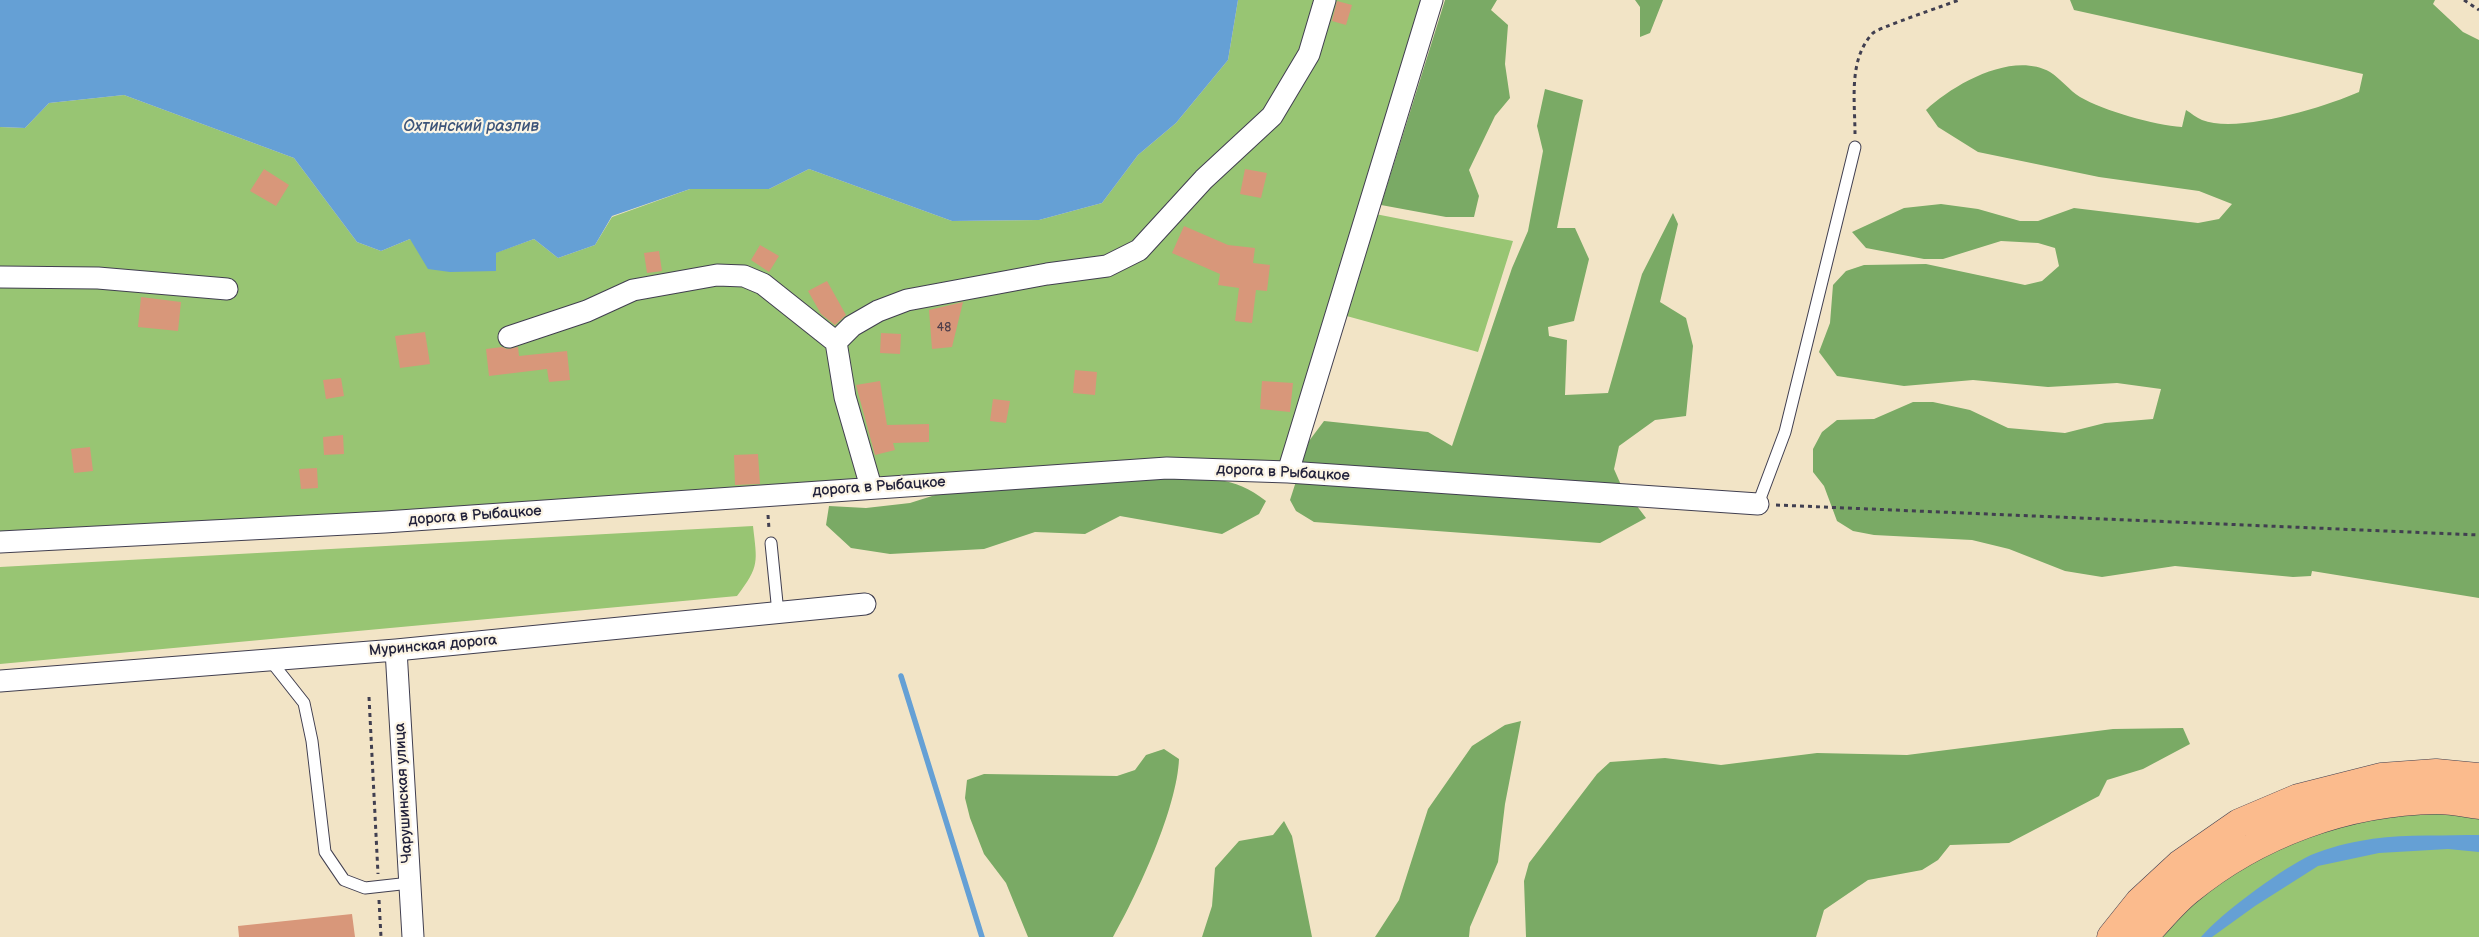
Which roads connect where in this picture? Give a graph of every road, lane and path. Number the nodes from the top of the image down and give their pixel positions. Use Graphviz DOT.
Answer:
graph roads {
  1 [pos="1326,0"];
  2 [pos="1432,0"];
  3 [pos="1959,0"];
  4 [pos="2464,0"];
  5 [pos="2479,10"];
  6 [pos="1855,147"];
  7 [pos="0,277"];
  8 [pos="227,289"];
  9 [pos="509,337"];
  10 [pos="836,342"];
  11 [pos="1288,472"];
  12 [pos="872,487"];
  13 [pos="766,495"];
  14 [pos="1758,504"];
  15 [pos="2479,535"];
  16 [pos="0,542"];
  17 [pos="771,543"];
  18 [pos="864,604"];
  19 [pos="778,613"];
  20 [pos="396,650"];
  21 [pos="270,660"];
  22 [pos="0,681"];
  23 [pos="369,697"];
  24 [pos="2479,777"];
  25 [pos="2479,805"];
  26 [pos="410,883"];
  27 [pos="379,886"];
  28 [pos="381,937"];
  29 [pos="413,937"];
  30 [pos="2111,937"];
  31 [pos="2143,937"];
  1 -- 10 [label="street"];
  2 -- 11 [label="street"];
  3 -- 6 [label="path"];
  4 -- 5 [label="path"];
  6 -- 14 [label="lane"];
  7 -- 8 [label="street"];
  9 -- 10 [label="street"];
  10 -- 12 [label="street"];
  11 -- 12 [label="street, дорога в Рыбацкое"];
  11 -- 14 [label="street, дорога в Рыбацкое"];
  12 -- 13 [label="street, дорога в Рыбацкое"];
  13 -- 16 [label="street, дорога в Рыбацкое"];
  13 -- 17 [label="path"];
  14 -- 15 [label="path"];
  17 -- 19 [label="lane"];
  18 -- 19 [label="street, Муринская дорога"];
  19 -- 20 [label="street, Муринская дорога"];
  20 -- 21 [label="street, Муринская дорога"];
  20 -- 26 [label="street, Чарушинская улица"];
  21 -- 22 [label="street, Муринская дорога"];
  21 -- 27 [label="lane"];
  23 -- 27 [label="path"];
  24 -- 30 [label="main road"];
  25 -- 31 [label="main road"];
  26 -- 27 [label="lane"];
  26 -- 29 [label="street, Чарушинская улица"];
  27 -- 28 [label="path"];
}
